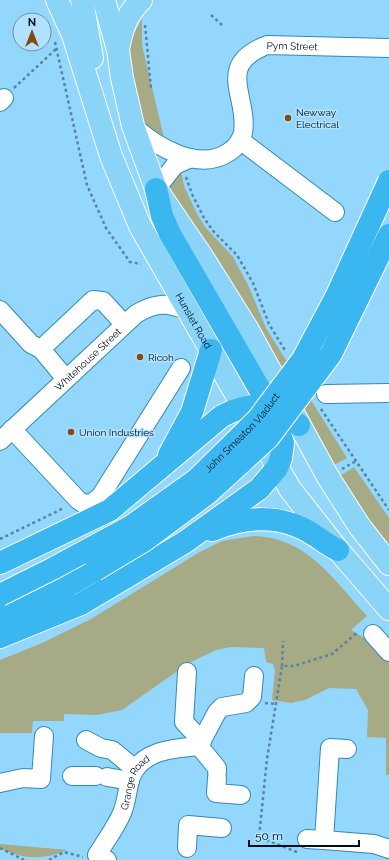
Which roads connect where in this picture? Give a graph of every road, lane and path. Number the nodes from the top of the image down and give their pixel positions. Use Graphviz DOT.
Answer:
graph roads {
  1 [pos="57,0"];
  2 [pos="82,0"];
  3 [pos="104,0"];
  4 [pos="139,2"];
  5 [pos="211,15"];
  6 [pos="222,24"];
  7 [pos="389,48"];
  8 [pos="118,50"];
  9 [pos="151,88"];
  10 [pos="2,100"];
  11 [pos="133,126"];
  12 [pos="107,140"];
  13 [pos="240,140"];
  14 [pos="188,160"];
  15 [pos="389,180"];
  16 [pos="156,189"];
  17 [pos="335,212"];
  18 [pos="389,235"];
  19 [pos="130,262"];
  20 [pos="0,310"];
  21 [pos="187,310"];
  22 [pos="124,324"];
  23 [pos="41,349"];
  24 [pos="211,350"];
  25 [pos="287,354"];
  26 [pos="181,368"];
  27 [pos="66,379"];
  28 [pos="389,392"];
  29 [pos="323,401"];
  30 [pos="270,407"];
  31 [pos="244,408"];
  32 [pos="299,425"];
  33 [pos="6,435"];
  34 [pos="162,467"];
  35 [pos="277,468"];
  36 [pos="81,502"];
  37 [pos="389,510"];
  38 [pos="0,539"];
  39 [pos="185,542"];
  40 [pos="338,550"];
  41 [pos="0,563"];
  42 [pos="389,564"];
  43 [pos="0,595"];
  44 [pos="389,609"];
  45 [pos="0,618"];
  46 [pos="367,632"];
  47 [pos="0,638"];
  48 [pos="283,641"];
  49 [pos="389,652"];
  50 [pos="282,666"];
  51 [pos="187,672"];
  52 [pos="254,676"];
  53 [pos="44,736"];
  54 [pos="86,740"];
  55 [pos="347,749"];
  56 [pos="209,759"];
  57 [pos="133,775"];
  58 [pos="72,776"];
  59 [pos="0,783"];
  60 [pos="241,795"];
  61 [pos="222,828"];
  62 [pos="316,840"];
  63 [pos="0,848"];
  64 [pos="389,849"];
  65 [pos="186,856"];
  66 [pos="97,859"];
  67 [pos="24,860"];
  68 [pos="49,860"];
  1 -- 12 [label="main road, Hunslet Road"];
  2 -- 12 [label="main road"];
  3 -- 8 [label="main road"];
  4 -- 8 [label="main road"];
  4 -- 9 [label="path"];
  5 -- 6 [label="path"];
  7 -- 13 [label="street, Pym Street"];
  8 -- 11 [label="main road"];
  10 -- 19 [label="path"];
  11 -- 14 [label="street"];
  11 -- 16 [label="main road"];
  12 -- 21 [label="main road, Hunslet Road"];
  13 -- 14 [label="street"];
  13 -- 17 [label="street"];
  14 -- 16 [label="street"];
  14 -- 25 [label="path"];
  15 -- 43 [label="highway, John Smeaton Viaduct, bridge"];
  16 -- 30 [label="highway"];
  16 -- 32 [label="main road"];
  18 -- 45 [label="highway, John Smeaton Viaduct, bridge"];
  20 -- 23 [label="street"];
  21 -- 22 [label="street, Whitehouse Street"];
  21 -- 24 [label="main road, Hunslet Road"];
  22 -- 23 [label="street"];
  22 -- 27 [label="street, Whitehouse Street"];
  23 -- 27 [label="street"];
  24 -- 31 [label="main road, Hunslet Road"];
  24 -- 34 [label="highway"];
  26 -- 36 [label="street"];
  27 -- 33 [label="street, Whitehouse Street"];
  28 -- 29 [label="street"];
  29 -- 37 [label="path"];
  30 -- 31 [label="highway"];
  30 -- 32 [label="highway"];
  30 -- 35 [label="highway"];
  31 -- 34 [label="highway"];
  31 -- 35 [label="main road, Hunslet Road"];
  32 -- 42 [label="main road"];
  33 -- 36 [label="street"];
  34 -- 41 [label="highway"];
  35 -- 39 [label="highway"];
  35 -- 40 [label="main road, Hunslet Road"];
  36 -- 38 [label="path"];
  39 -- 40 [label="highway"];
  39 -- 47 [label="highway"];
  40 -- 44 [label="main road, Hunslet Road"];
  46 -- 49 [label="street"];
  46 -- 50 [label="path"];
  48 -- 50 [label="path"];
  50 -- 62 [label="path"];
  51 -- 56 [label="street"];
  52 -- 56 [label="street"];
  53 -- 59 [label="street"];
  54 -- 57 [label="street"];
  55 -- 62 [label="street"];
  56 -- 57 [label="street, Grange Road"];
  56 -- 60 [label="street"];
  57 -- 58 [label="street"];
  57 -- 66 [label="street, Grange Road"];
  61 -- 65 [label="street"];
  62 -- 64 [label="street"];
  63 -- 67 [label="path"];
  66 -- 68 [label="path"];
}
